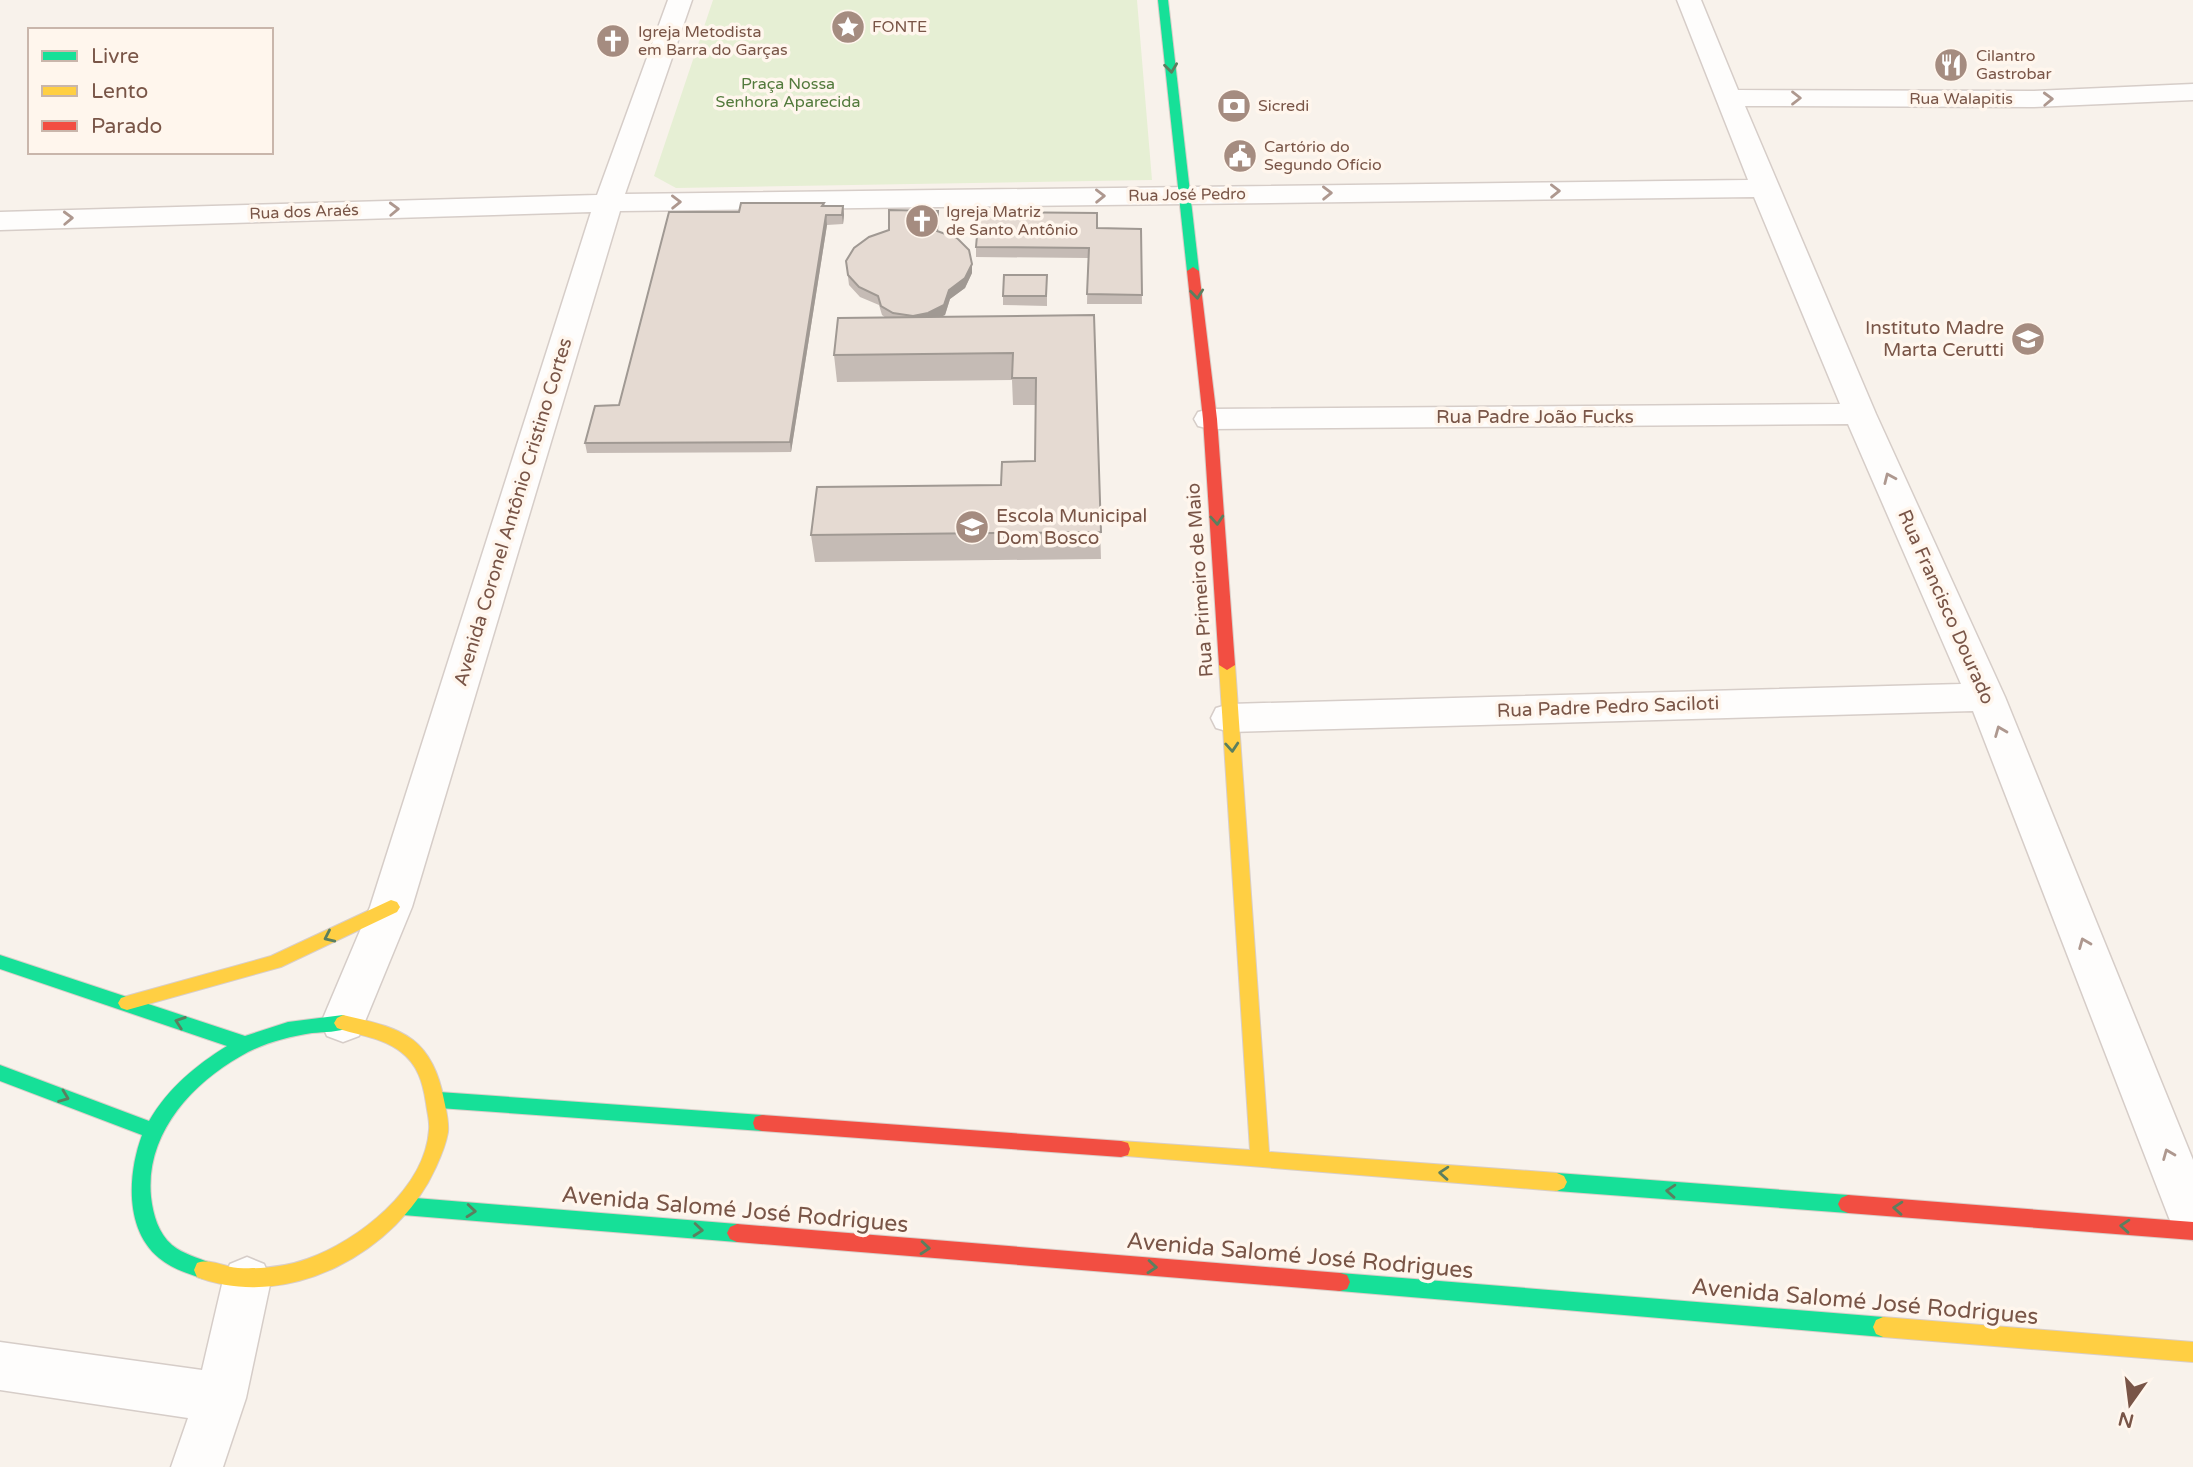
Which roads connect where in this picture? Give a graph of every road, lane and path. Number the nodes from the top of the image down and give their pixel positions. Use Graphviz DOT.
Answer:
graph roads {
  1 [pos="680,0"];
  2 [pos="1163,0"];
  3 [pos="1689,0"];
  4 [pos="2193,92"];
  5 [pos="1728,98"];
  6 [pos="1765,188"];
  7 [pos="1186,195"];
  8 [pos="608,204"];
  9 [pos="0,222"];
  10 [pos="1860,414"];
  11 [pos="1210,419"];
  12 [pos="1986,697"];
  13 [pos="1230,718"];
  14 [pos="391,907"];
  15 [pos="0,962"];
  16 [pos="127,1003"];
  17 [pos="343,1023"];
  18 [pos="245,1044"];
  19 [pos="0,1073"];
  20 [pos="439,1100"];
  21 [pos="153,1131"];
  22 [pos="1260,1159"];
  23 [pos="404,1206"];
  24 [pos="2193,1218"];
  25 [pos="2193,1231"];
  26 [pos="247,1280"];
  27 [pos="2193,1352"];
  28 [pos="0,1366"];
  29 [pos="221,1398"];
  30 [pos="197,1467"];
  1 -- 8 [label="street, Avenida Coronel Antônio Cristino Cortes"];
  2 -- 7 [label="street, Rua Primeiro de Maio, one-way"];
  3 -- 5 [label="street, Rua Francisco Dourado"];
  5 -- 4 [label="street, Rua Walapitis, one-way"];
  5 -- 6 [label="street, Rua Francisco Dourado"];
  7 -- 6 [label="street, Rua José Pedro, one-way"];
  6 -- 10 [label="street, Rua Francisco Dourado"];
  8 -- 7 [label="street, Rua José Pedro, one-way"];
  7 -- 11 [label="street, Rua Primeiro de Maio, one-way"];
  9 -- 8 [label="street, Rua dos Araés, one-way"];
  8 -- 14 [label="street, Avenida Coronel Antônio Cristino Cortes"];
  10 -- 11 [label="street, Rua Padre João Fucks"];
  12 -- 10 [label="street, Rua Francisco Dourado, one-way"];
  11 -- 13 [label="street, Rua Primeiro de Maio, one-way"];
  12 -- 13 [label="street, Rua Padre Pedro Saciloti"];
  24 -- 12 [label="street, Rua Francisco Dourado, one-way"];
  13 -- 22 [label="street, Rua Primeiro de Maio, one-way"];
  14 -- 16 [label="street, one-way"];
  14 -- 17 [label="street, Avenida Coronel Antônio Cristino Cortes"];
  15 -- 16 [label="street"];
  18 -- 16 [label="street, one-way"];
  17 -- 18 [label="street"];
  17 -- 20 [label="street"];
  18 -- 21 [label="street"];
  19 -- 21 [label="street, one-way"];
  20 -- 22 [label="street"];
  20 -- 23 [label="street"];
  21 -- 26 [label="street"];
  25 -- 22 [label="street, one-way"];
  23 -- 26 [label="street"];
  23 -- 27 [label="street, Avenida Salomé José Rodrigues, one-way"];
  26 -- 29 [label="street"];
  28 -- 29 [label="street"];
  29 -- 30 [label="street"];
}
